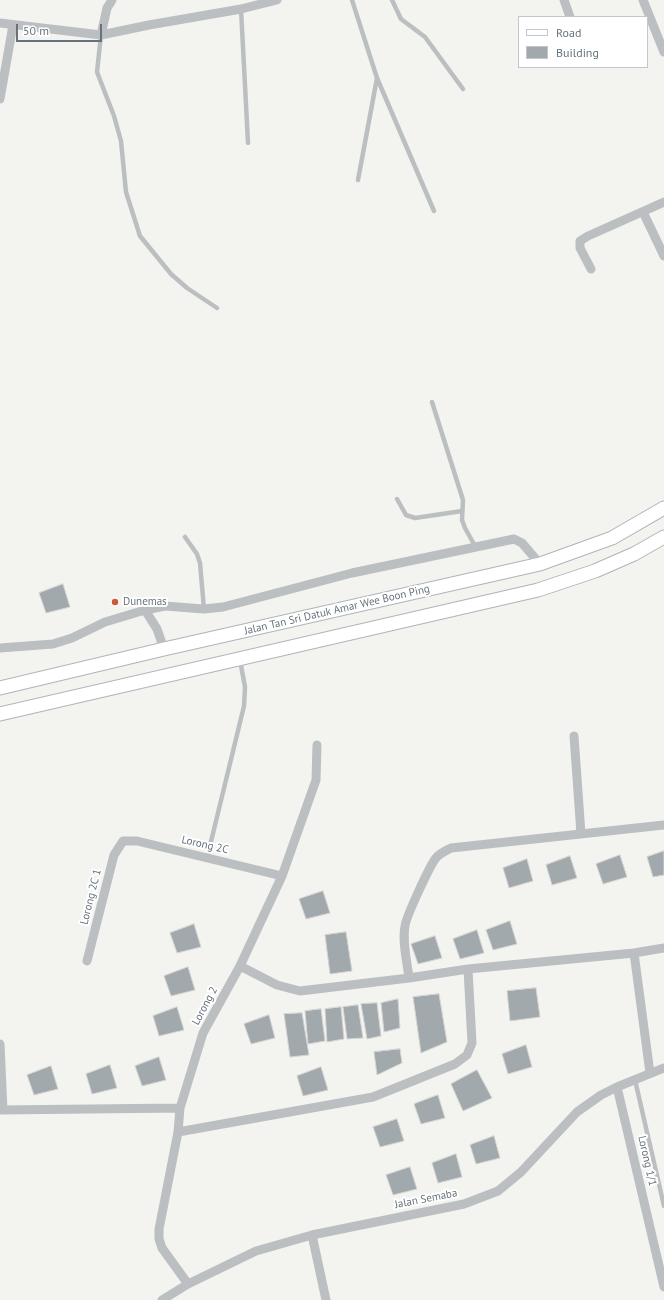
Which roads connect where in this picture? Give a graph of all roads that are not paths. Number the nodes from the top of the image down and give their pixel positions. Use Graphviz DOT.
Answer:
graph roads {
  1 [pos="112,0"];
  2 [pos="277,0"];
  3 [pos="352,0"];
  4 [pos="392,0"];
  5 [pos="564,0"];
  6 [pos="643,0"];
  7 [pos="242,9"];
  8 [pos="570,16"];
  9 [pos="0,23"];
  10 [pos="13,25"];
  11 [pos="102,35"];
  12 [pos="664,52"];
  13 [pos="377,78"];
  14 [pos="463,89"];
  15 [pos="0,99"];
  16 [pos="248,143"];
  17 [pos="358,180"];
  18 [pos="664,202"];
  19 [pos="434,211"];
  20 [pos="643,212"];
  21 [pos="664,256"];
  22 [pos="591,269"];
  23 [pos="217,308"];
  24 [pos="432,402"];
  25 [pos="397,499"];
  26 [pos="664,508"];
  27 [pos="462,511"];
  28 [pos="185,537"];
  29 [pos="664,537"];
  30 [pos="475,546"];
  31 [pos="540,564"];
  32 [pos="204,609"];
  33 [pos="145,610"];
  34 [pos="0,648"];
  35 [pos="164,649"];
  36 [pos="239,658"];
  37 [pos="0,688"];
  38 [pos="0,714"];
  39 [pos="574,736"];
  40 [pos="317,745"];
  41 [pos="664,825"];
  42 [pos="581,834"];
  43 [pos="123,842"];
  44 [pos="207,858"];
  45 [pos="282,876"];
  46 [pos="664,948"];
  47 [pos="634,953"];
  48 [pos="88,961"];
  49 [pos="240,966"];
  50 [pos="468,969"];
  51 [pos="408,978"];
  52 [pos="0,1044"];
  53 [pos="664,1068"];
  54 [pos="650,1073"];
  55 [pos="635,1080"];
  56 [pos="617,1088"];
  57 [pos="180,1108"];
  58 [pos="1,1110"];
  59 [pos="178,1132"];
  60 [pos="664,1206"];
  61 [pos="312,1235"];
  62 [pos="188,1284"];
  63 [pos="664,1287"];
  64 [pos="162,1300"];
  65 [pos="326,1300"];
  1 -- 11 [label="street"];
  2 -- 7 [label="street"];
  3 -- 13 [label="lane"];
  4 -- 14 [label="lane"];
  5 -- 8 [label="street"];
  6 -- 12 [label="street"];
  7 -- 11 [label="street"];
  7 -- 16 [label="lane"];
  9 -- 10 [label="street"];
  10 -- 11 [label="street"];
  10 -- 15 [label="street"];
  11 -- 23 [label="lane"];
  13 -- 17 [label="lane"];
  13 -- 19 [label="lane"];
  18 -- 20 [label="street"];
  20 -- 21 [label="street"];
  20 -- 22 [label="street"];
  24 -- 27 [label="lane"];
  25 -- 27 [label="lane"];
  26 -- 31 [label="main road, Jalan Tan Sri Datuk Amar Wee Boon Ping"];
  27 -- 30 [label="lane"];
  28 -- 32 [label="lane"];
  29 -- 36 [label="main road"];
  30 -- 31 [label="street"];
  30 -- 32 [label="street"];
  31 -- 35 [label="main road, Jalan Tan Sri Datuk Amar Wee Boon Ping"];
  32 -- 33 [label="street"];
  33 -- 34 [label="street"];
  33 -- 35 [label="street"];
  35 -- 37 [label="main road, Jalan Tan Sri Datuk Amar Wee Boon Ping"];
  36 -- 38 [label="main road"];
  36 -- 44 [label="lane"];
  39 -- 42 [label="street"];
  40 -- 45 [label="street, Lorong 2"];
  41 -- 42 [label="street"];
  42 -- 51 [label="street"];
  43 -- 44 [label="street, Lorong 2C"];
  43 -- 48 [label="street, Lorong 2C 1"];
  44 -- 45 [label="street, Lorong 2C"];
  45 -- 49 [label="street, Lorong 2"];
  46 -- 47 [label="street"];
  47 -- 50 [label="street"];
  47 -- 54 [label="street"];
  49 -- 51 [label="street"];
  49 -- 57 [label="street, Lorong 2"];
  50 -- 51 [label="street"];
  50 -- 59 [label="street"];
  52 -- 58 [label="street"];
  53 -- 54 [label="street, Jalan Semaba"];
  54 -- 55 [label="street, Jalan Semaba"];
  55 -- 56 [label="street, Jalan Semaba"];
  55 -- 60 [label="lane"];
  56 -- 61 [label="street, Jalan Semaba"];
  56 -- 63 [label="street, Lorong 1/1"];
  57 -- 58 [label="street"];
  57 -- 59 [label="street, Lorong 2"];
  59 -- 62 [label="street, Lorong 2"];
  61 -- 62 [label="street, Jalan Semaba"];
  61 -- 65 [label="street"];
  62 -- 64 [label="street, Jalan Semaba"];
}
